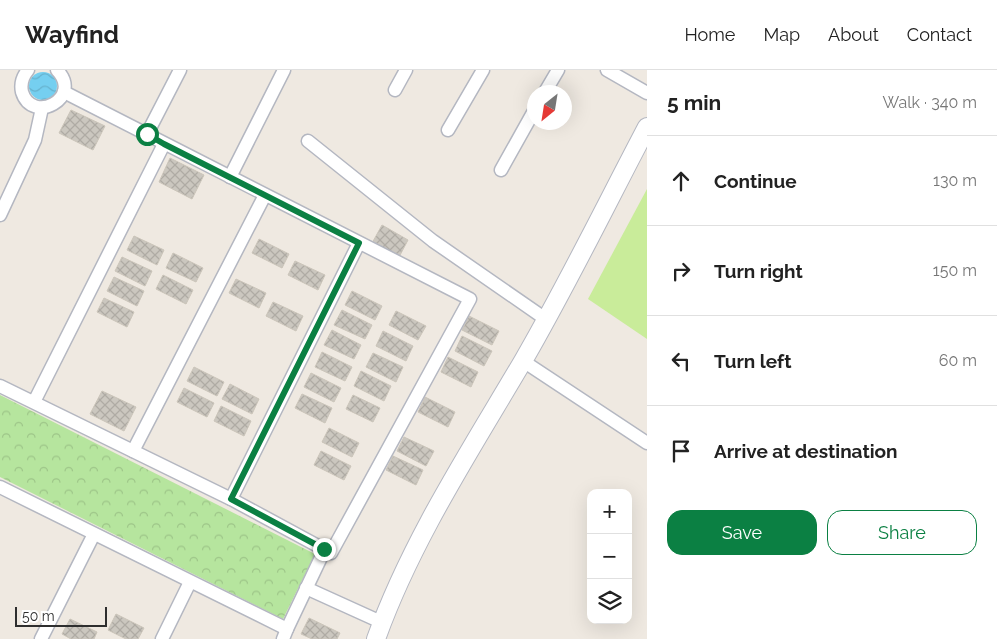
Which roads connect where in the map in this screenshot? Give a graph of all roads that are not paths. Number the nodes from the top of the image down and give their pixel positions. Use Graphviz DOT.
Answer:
graph roads {
  1 [pos="27,70"];
  2 [pos="180,70"];
  3 [pos="284,70"];
  4 [pos="406,70"];
  5 [pos="483,70"];
  6 [pos="558,70"];
  7 [pos="607,70"];
  8 [pos="64,73"];
  9 [pos="549,85"];
  10 [pos="395,90"];
  11 [pos="64,92"];
  12 [pos="647,93"];
  13 [pos="42,108"];
  14 [pos="527,124"];
  15 [pos="647,127"];
  16 [pos="448,130"];
  17 [pos="147,134"];
  18 [pos="308,141"];
  19 [pos="164,144"];
  20 [pos="501,170"];
  21 [pos="230,177"];
  22 [pos="265,195"];
  23 [pos="0,215"];
  24 [pos="359,243"];
  25 [pos="546,320"];
  26 [pos="523,361"];
  27 [pos="0,386"];
  28 [pos="34,402"];
  29 [pos="647,443"];
  30 [pos="133,451"];
  31 [pos="0,486"];
  32 [pos="231,499"];
  33 [pos="94,534"];
  34 [pos="324,549"];
  35 [pos="190,582"];
  36 [pos="306,588"];
  37 [pos="381,622"];
  38 [pos="285,634"];
  39 [pos="41,639"];
  40 [pos="162,639"];
  41 [pos="376,639"];
  1 -- 13 [label="street"];
  2 -- 17 [label="street"];
  3 -- 21 [label="street"];
  4 -- 10 [label="street"];
  5 -- 16 [label="street"];
  6 -- 9 [label="street"];
  7 -- 12 [label="street"];
  8 -- 11 [label="street"];
  11 -- 13 [label="street"];
  11 -- 17 [label="street"];
  13 -- 23 [label="street"];
  14 -- 20 [label="street"];
  15 -- 25 [label="main road"];
  17 -- 19 [label="street"];
  18 -- 25 [label="street"];
  19 -- 21 [label="street"];
  19 -- 28 [label="street"];
  21 -- 22 [label="street"];
  22 -- 24 [label="street"];
  22 -- 30 [label="street"];
  24 -- 32 [label="street"];
  24 -- 34 [label="street"];
  25 -- 26 [label="main road"];
  26 -- 29 [label="street"];
  26 -- 37 [label="main road"];
  27 -- 28 [label="street"];
  28 -- 30 [label="street"];
  30 -- 32 [label="street"];
  31 -- 33 [label="street"];
  32 -- 34 [label="street"];
  33 -- 35 [label="street"];
  33 -- 39 [label="street"];
  34 -- 36 [label="street"];
  35 -- 38 [label="street"];
  35 -- 40 [label="street"];
  36 -- 37 [label="street"];
  36 -- 38 [label="street"];
  37 -- 41 [label="main road"];
}
